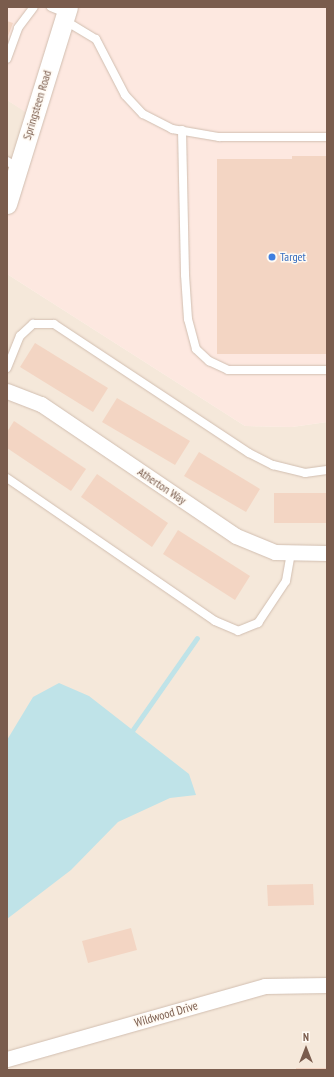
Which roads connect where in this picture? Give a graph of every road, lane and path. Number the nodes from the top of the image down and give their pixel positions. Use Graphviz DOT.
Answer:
graph roads {
  1 [pos="34,7"];
  2 [pos="62,12"];
  3 [pos="7,58"];
  4 [pos="182,130"];
  5 [pos="327,137"];
  6 [pos="12,165"];
  7 [pos="7,204"];
  8 [pos="7,368"];
  9 [pos="327,370"];
  10 [pos="7,391"];
  11 [pos="327,470"];
  12 [pos="7,478"];
  13 [pos="327,553"];
  14 [pos="292,554"];
  15 [pos="327,985"];
  16 [pos="7,1059"];
  1 -- 3 [label="lane"];
  2 -- 4 [label="lane"];
  2 -- 6 [label="street, Springsteen Road"];
  4 -- 5 [label="lane"];
  4 -- 9 [label="lane"];
  6 -- 7 [label="street, Springsteen Road"];
  8 -- 11 [label="lane"];
  10 -- 14 [label="street, Atherton Way"];
  12 -- 14 [label="lane"];
  13 -- 14 [label="street, Atherton Way"];
  15 -- 16 [label="street, Wildwood Drive"];
}
